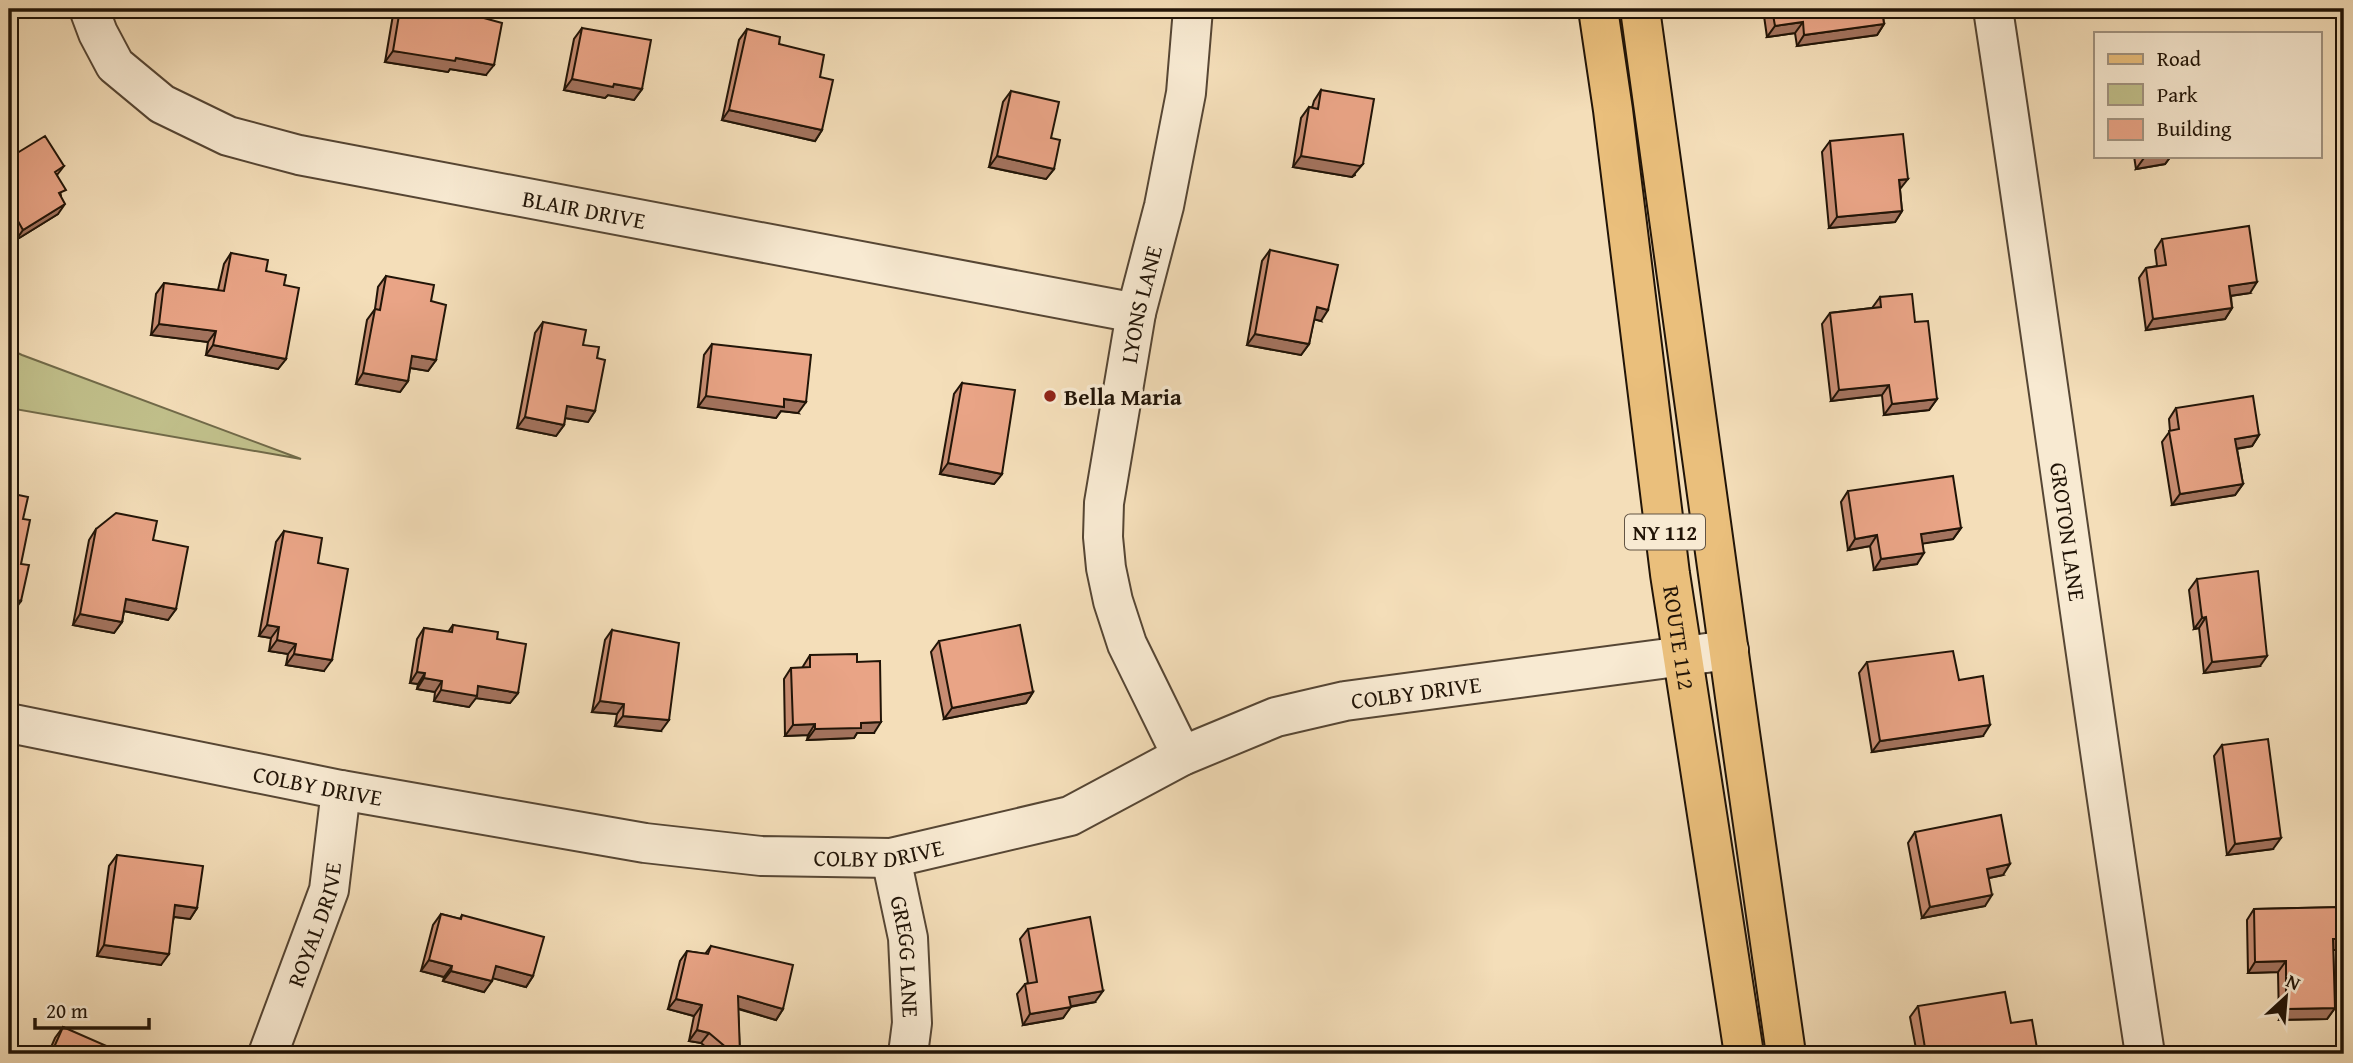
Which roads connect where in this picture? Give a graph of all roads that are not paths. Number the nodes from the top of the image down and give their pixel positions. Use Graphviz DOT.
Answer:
graph roads {
  1 [pos="89,9"];
  2 [pos="1194,9"];
  3 [pos="1598,9"];
  4 [pos="1640,9"];
  5 [pos="1993,9"];
  6 [pos="1136,313"];
  7 [pos="1729,650"];
  8 [pos="1685,658"];
  9 [pos="9,723"];
  10 [pos="1182,756"];
  11 [pos="341,790"];
  12 [pos="891,858"];
  13 [pos="268,1054"];
  14 [pos="908,1054"];
  15 [pos="1744,1054"];
  16 [pos="1786,1054"];
  17 [pos="2144,1054"];
  1 -- 6 [label="street, BLAIR DRIVE"];
  2 -- 6 [label="street, LYONS LANE"];
  3 -- 8 [label="main road, ROUTE 112 / NY 112"];
  4 -- 7 [label="main road, ROUTE 112 / NY 112"];
  5 -- 17 [label="street, GROTON LANE"];
  6 -- 10 [label="street, LYONS LANE"];
  7 -- 8 [label="street, COLBY DRIVE"];
  7 -- 16 [label="main road, ROUTE 112 / NY 112"];
  8 -- 10 [label="street, COLBY DRIVE"];
  8 -- 15 [label="main road, ROUTE 112 / NY 112"];
  9 -- 11 [label="street, COLBY DRIVE"];
  10 -- 12 [label="street, COLBY DRIVE"];
  11 -- 12 [label="street, COLBY DRIVE"];
  11 -- 13 [label="street, ROYAL DRIVE"];
  12 -- 14 [label="street, GREGG LANE"];
}
